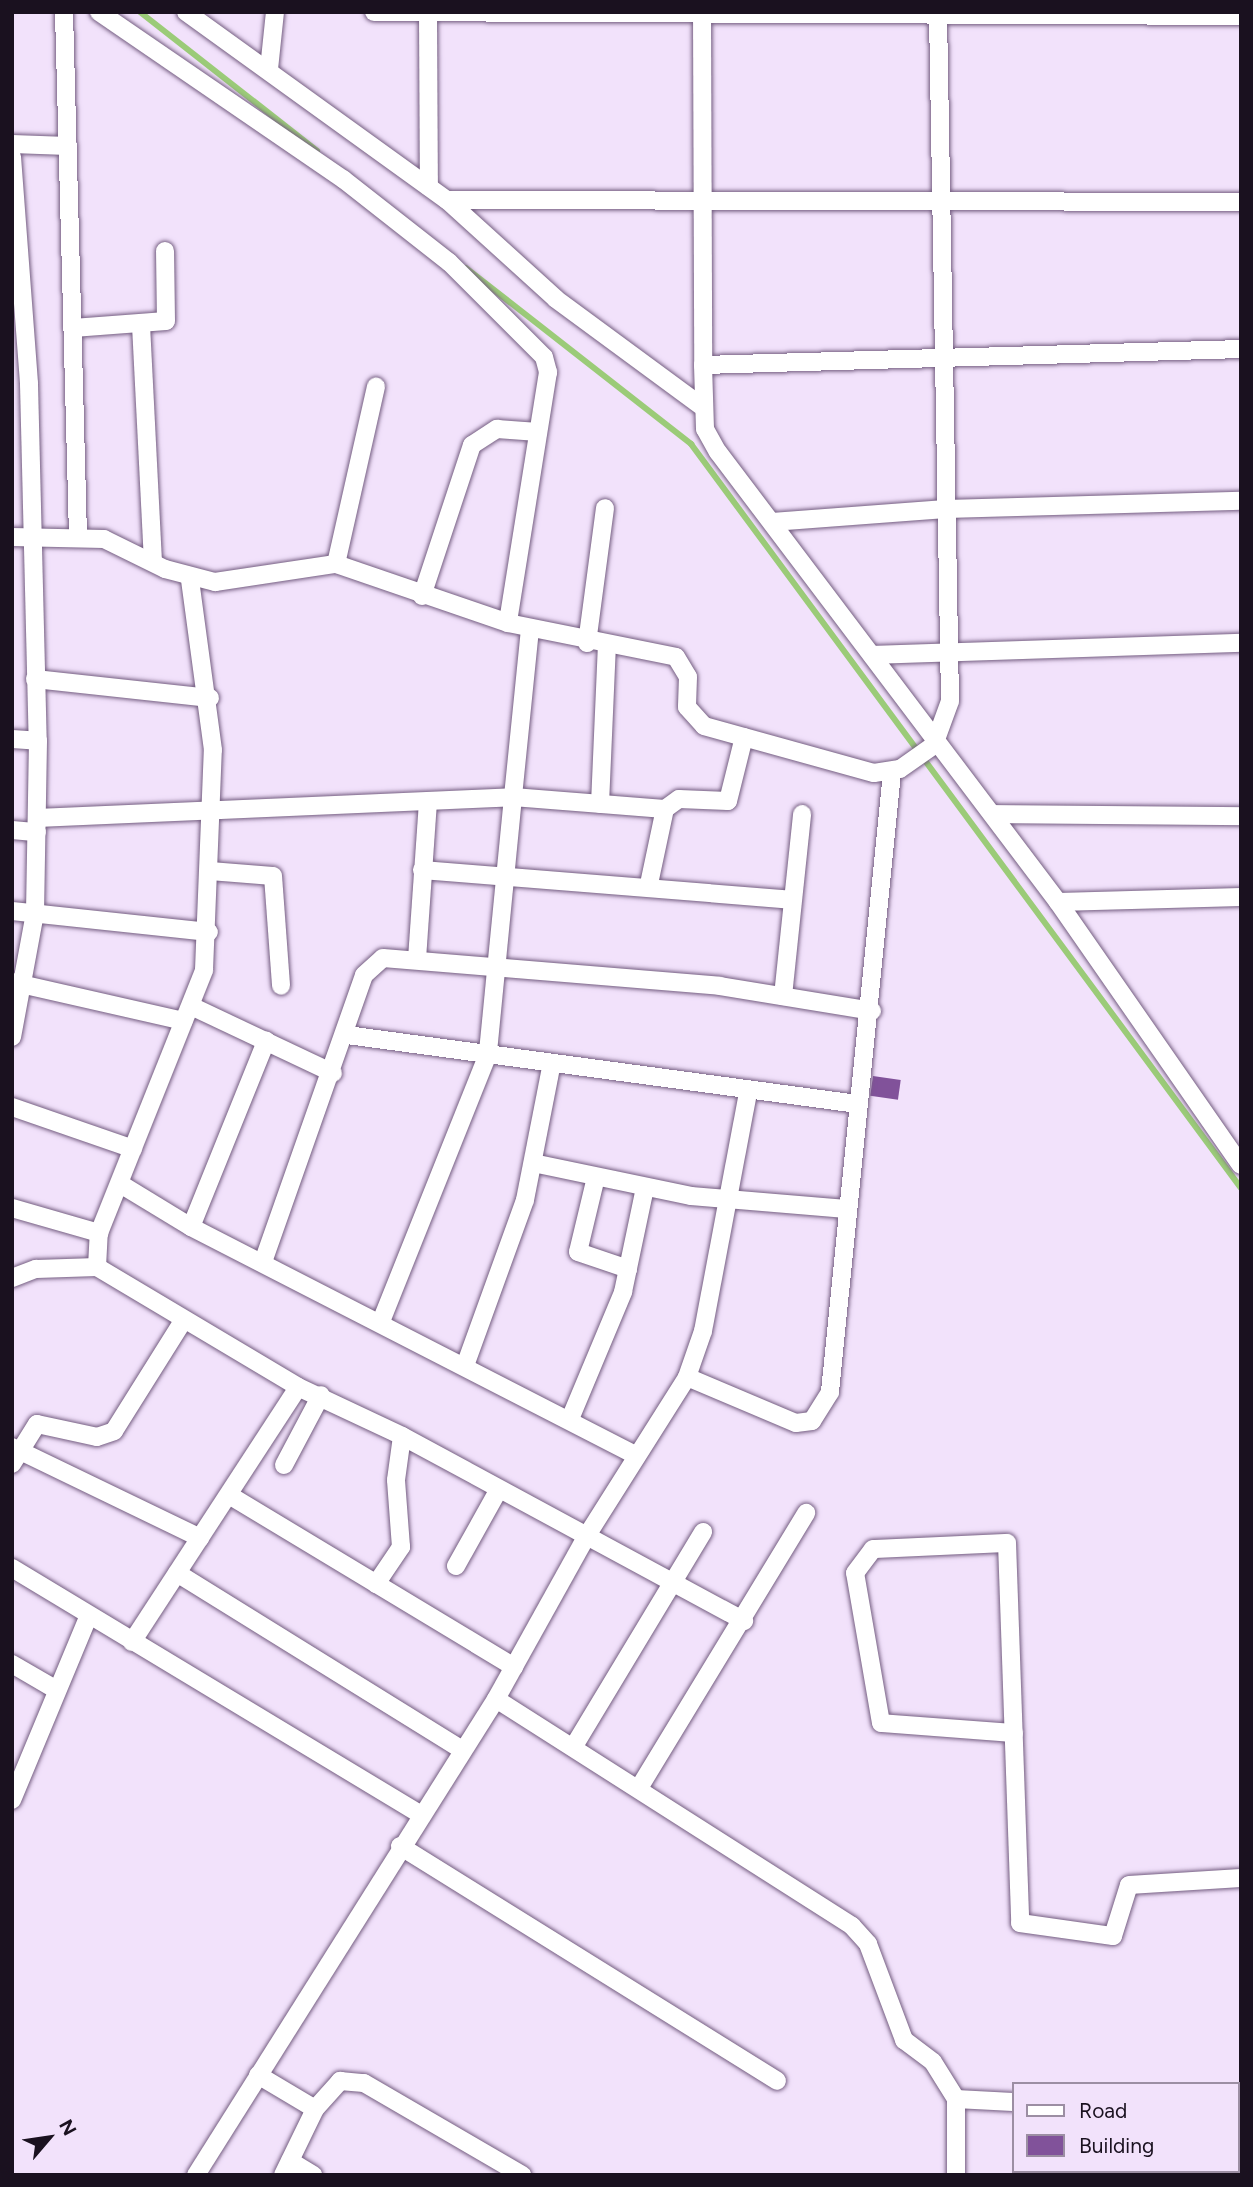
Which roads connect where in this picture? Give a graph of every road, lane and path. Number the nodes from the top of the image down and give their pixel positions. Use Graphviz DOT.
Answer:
graph roads {
  1 [pos="64,12"];
  2 [pos="99,12"];
  3 [pos="186,12"];
  4 [pos="275,12"];
  5 [pos="374,12"];
  6 [pos="428,14"];
  7 [pos="702,14"];
  8 [pos="938,16"];
  9 [pos="1241,16"];
  10 [pos="268,69"];
  11 [pos="12,144"];
  12 [pos="68,146"];
  13 [pos="12,157"];
  14 [pos="429,187"];
  15 [pos="447,200"];
  16 [pos="944,202"];
  17 [pos="1241,202"];
  18 [pos="700,203"];
  19 [pos="165,251"];
  20 [pos="141,325"];
  21 [pos="73,328"];
  22 [pos="1241,349"];
  23 [pos="942,355"];
  24 [pos="703,365"];
  25 [pos="376,386"];
  26 [pos="700,405"];
  27 [pos="538,432"];
  28 [pos="1241,501"];
  29 [pos="605,509"];
  30 [pos="946,509"];
  31 [pos="772,522"];
  32 [pos="78,535"];
  33 [pos="20,537"];
  34 [pos="153,562"];
  35 [pos="336,564"];
  36 [pos="190,579"];
  37 [pos="422,596"];
  38 [pos="508,623"];
  39 [pos="530,629"];
  40 [pos="587,643"];
  41 [pos="1241,643"];
  42 [pos="607,646"];
  43 [pos="951,652"];
  44 [pos="872,655"];
  45 [pos="35,680"];
  46 [pos="210,698"];
  47 [pos="744,737"];
  48 [pos="12,739"];
  49 [pos="38,741"];
  50 [pos="929,750"];
  51 [pos="896,771"];
  52 [pos="513,797"];
  53 [pos="428,801"];
  54 [pos="600,804"];
  55 [pos="665,808"];
  56 [pos="210,814"];
  57 [pos="802,814"];
  58 [pos="993,814"];
  59 [pos="1241,816"];
  60 [pos="37,825"];
  61 [pos="12,830"];
  62 [pos="422,870"];
  63 [pos="210,871"];
  64 [pos="503,878"];
  65 [pos="649,884"];
  66 [pos="1241,897"];
  67 [pos="791,900"];
  68 [pos="1058,902"];
  69 [pos="12,911"];
  70 [pos="35,913"];
  71 [pos="209,932"];
  72 [pos="417,959"];
  73 [pos="497,970"];
  74 [pos="18,983"];
  75 [pos="281,986"];
  76 [pos="783,996"];
  77 [pos="872,1011"];
  78 [pos="188,1014"];
  79 [pos="346,1035"];
  80 [pos="12,1037"];
  81 [pos="266,1041"];
  82 [pos="488,1054"];
  83 [pos="551,1067"];
  84 [pos="333,1073"];
  85 [pos="748,1093"];
  86 [pos="858,1104"];
  87 [pos="12,1107"];
  88 [pos="133,1149"];
  89 [pos="1235,1150"];
  90 [pos="533,1163"];
  91 [pos="1241,1165"];
  92 [pos="596,1177"];
  93 [pos="122,1185"];
  94 [pos="645,1188"];
  95 [pos="730,1200"];
  96 [pos="12,1208"];
  97 [pos="846,1209"];
  98 [pos="191,1227"];
  99 [pos="99,1233"];
  100 [pos="263,1262"];
  101 [pos="97,1267"];
  102 [pos="628,1269"];
  103 [pos="12,1278"];
  104 [pos="183,1321"];
  105 [pos="381,1322"];
  106 [pos="466,1363"];
  107 [pos="687,1377"];
  108 [pos="298,1387"];
  109 [pos="321,1395"];
  110 [pos="570,1419"];
  111 [pos="402,1436"];
  112 [pos="15,1454"];
  113 [pos="637,1456"];
  114 [pos="284,1465"];
  115 [pos="498,1491"];
  116 [pos="229,1495"];
  117 [pos="806,1513"];
  118 [pos="703,1532"];
  119 [pos="586,1537"];
  120 [pos="200,1538"];
  121 [pos="456,1566"];
  122 [pos="12,1568"];
  123 [pos="177,1573"];
  124 [pos="673,1582"];
  125 [pos="376,1584"];
  126 [pos="89,1615"];
  127 [pos="744,1621"];
  128 [pos="132,1642"];
  129 [pos="12,1664"];
  130 [pos="514,1667"];
  131 [pos="55,1689"];
  132 [pos="496,1699"];
  133 [pos="1014,1733"];
  134 [pos="574,1746"];
  135 [pos="462,1751"];
  136 [pos="639,1788"];
  137 [pos="12,1800"];
  138 [pos="420,1814"];
  139 [pos="400,1846"];
  140 [pos="1241,1878"];
  141 [pos="258,2075"];
  142 [pos="776,2081"];
  143 [pos="956,2099"];
  144 [pos="1012,2102"];
  145 [pos="314,2109"];
  146 [pos="287,2168"];
  147 [pos="196,2175"];
  148 [pos="313,2175"];
  149 [pos="522,2175"];
  150 [pos="956,2175"];
  1 -- 12 [label="street"];
  2 -- 27 [label="street"];
  3 -- 10 [label="street"];
  4 -- 10 [label="street"];
  5 -- 6 [label="street"];
  6 -- 7 [label="street"];
  6 -- 14 [label="street"];
  7 -- 8 [label="street"];
  7 -- 18 [label="street"];
  8 -- 9 [label="street"];
  8 -- 16 [label="street"];
  10 -- 14 [label="street"];
  11 -- 12 [label="street"];
  12 -- 21 [label="street"];
  13 -- 33 [label="street"];
  14 -- 15 [label="street"];
  15 -- 18 [label="street"];
  15 -- 26 [label="street"];
  16 -- 17 [label="street"];
  16 -- 18 [label="street"];
  16 -- 23 [label="street"];
  18 -- 24 [label="street"];
  19 -- 20 [label="street"];
  20 -- 21 [label="street"];
  20 -- 34 [label="street"];
  21 -- 32 [label="street"];
  22 -- 23 [label="street"];
  23 -- 24 [label="street"];
  23 -- 30 [label="street"];
  24 -- 26 [label="street"];
  25 -- 35 [label="street"];
  26 -- 31 [label="street"];
  27 -- 37 [label="street"];
  27 -- 38 [label="street"];
  28 -- 30 [label="street"];
  29 -- 40 [label="street"];
  30 -- 31 [label="street"];
  30 -- 43 [label="street"];
  31 -- 44 [label="street"];
  32 -- 33 [label="street"];
  32 -- 34 [label="street"];
  33 -- 45 [label="street"];
  34 -- 36 [label="street"];
  35 -- 36 [label="street"];
  35 -- 37 [label="street"];
  36 -- 46 [label="street"];
  37 -- 38 [label="street"];
  38 -- 39 [label="street"];
  39 -- 40 [label="street"];
  39 -- 52 [label="street"];
  40 -- 42 [label="street"];
  41 -- 43 [label="street"];
  42 -- 47 [label="street"];
  42 -- 54 [label="street"];
  43 -- 44 [label="street"];
  43 -- 50 [label="street"];
  44 -- 50 [label="street"];
  45 -- 46 [label="street"];
  45 -- 49 [label="street"];
  46 -- 56 [label="street"];
  47 -- 51 [label="street"];
  47 -- 55 [label="street"];
  48 -- 49 [label="street"];
  49 -- 60 [label="street"];
  50 -- 51 [label="street"];
  50 -- 58 [label="street"];
  51 -- 77 [label="street"];
  52 -- 53 [label="street"];
  52 -- 54 [label="street"];
  52 -- 64 [label="street"];
  53 -- 56 [label="street"];
  53 -- 62 [label="street"];
  54 -- 55 [label="street"];
  55 -- 65 [label="street"];
  56 -- 60 [label="street"];
  56 -- 63 [label="street"];
  57 -- 67 [label="street"];
  58 -- 59 [label="street"];
  58 -- 68 [label="street"];
  60 -- 61 [label="street"];
  60 -- 70 [label="street"];
  62 -- 64 [label="street"];
  62 -- 72 [label="street"];
  63 -- 71 [label="street"];
  63 -- 75 [label="street"];
  64 -- 65 [label="street"];
  64 -- 73 [label="street"];
  65 -- 67 [label="street"];
  66 -- 68 [label="street"];
  67 -- 76 [label="street"];
  68 -- 89 [label="street"];
  69 -- 70 [label="street"];
  70 -- 71 [label="street"];
  70 -- 74 [label="street"];
  71 -- 78 [label="street"];
  72 -- 73 [label="street"];
  72 -- 79 [label="street"];
  73 -- 76 [label="street"];
  73 -- 82 [label="street"];
  74 -- 78 [label="street"];
  74 -- 80 [label="street"];
  76 -- 77 [label="street"];
  77 -- 86 [label="street"];
  78 -- 81 [label="street"];
  78 -- 88 [label="street"];
  79 -- 82 [label="street"];
  79 -- 84 [label="street"];
  81 -- 84 [label="street"];
  81 -- 98 [label="street"];
  82 -- 83 [label="street"];
  82 -- 105 [label="street"];
  83 -- 85 [label="street"];
  83 -- 90 [label="street"];
  84 -- 100 [label="street"];
  85 -- 86 [label="street"];
  85 -- 95 [label="street"];
  86 -- 97 [label="street"];
  87 -- 88 [label="street"];
  88 -- 93 [label="street"];
  89 -- 91 [label="street"];
  90 -- 92 [label="street"];
  90 -- 106 [label="street"];
  92 -- 94 [label="street"];
  92 -- 102 [label="street"];
  93 -- 98 [label="street"];
  93 -- 99 [label="street"];
  94 -- 95 [label="street"];
  94 -- 102 [label="street"];
  95 -- 97 [label="street"];
  95 -- 107 [label="street"];
  96 -- 99 [label="street"];
  97 -- 107 [label="street"];
  98 -- 100 [label="street"];
  99 -- 101 [label="street"];
  100 -- 105 [label="street"];
  101 -- 103 [label="street"];
  101 -- 104 [label="street"];
  102 -- 110 [label="street"];
  104 -- 108 [label="street"];
  104 -- 112 [label="street"];
  105 -- 106 [label="street"];
  106 -- 110 [label="street"];
  107 -- 113 [label="street"];
  108 -- 109 [label="street"];
  108 -- 116 [label="street"];
  109 -- 111 [label="street"];
  109 -- 114 [label="street"];
  110 -- 113 [label="street"];
  111 -- 115 [label="street"];
  111 -- 125 [label="street"];
  112 -- 120 [label="street"];
  113 -- 119 [label="street"];
  115 -- 119 [label="street"];
  115 -- 121 [label="street"];
  116 -- 120 [label="street"];
  116 -- 125 [label="street"];
  117 -- 127 [label="street"];
  118 -- 124 [label="street"];
  119 -- 124 [label="street"];
  119 -- 130 [label="street"];
  120 -- 123 [label="street"];
  122 -- 126 [label="street"];
  123 -- 128 [label="street"];
  123 -- 135 [label="street"];
  124 -- 127 [label="street"];
  124 -- 134 [label="street"];
  125 -- 130 [label="street"];
  126 -- 128 [label="street"];
  126 -- 131 [label="street"];
  127 -- 136 [label="street"];
  128 -- 138 [label="street"];
  129 -- 131 [label="street"];
  130 -- 132 [label="street"];
  131 -- 137 [label="street"];
  132 -- 134 [label="street"];
  132 -- 135 [label="street"];
  133 -- 133 [label="street"];
  133 -- 140 [label="street"];
  134 -- 136 [label="street"];
  135 -- 138 [label="street"];
  136 -- 143 [label="street"];
  138 -- 139 [label="street"];
  139 -- 141 [label="street"];
  139 -- 142 [label="street"];
  141 -- 145 [label="street"];
  141 -- 147 [label="street"];
  143 -- 144 [label="street"];
  143 -- 150 [label="street"];
  145 -- 146 [label="street"];
  145 -- 149 [label="street"];
  146 -- 148 [label="street"];
}
